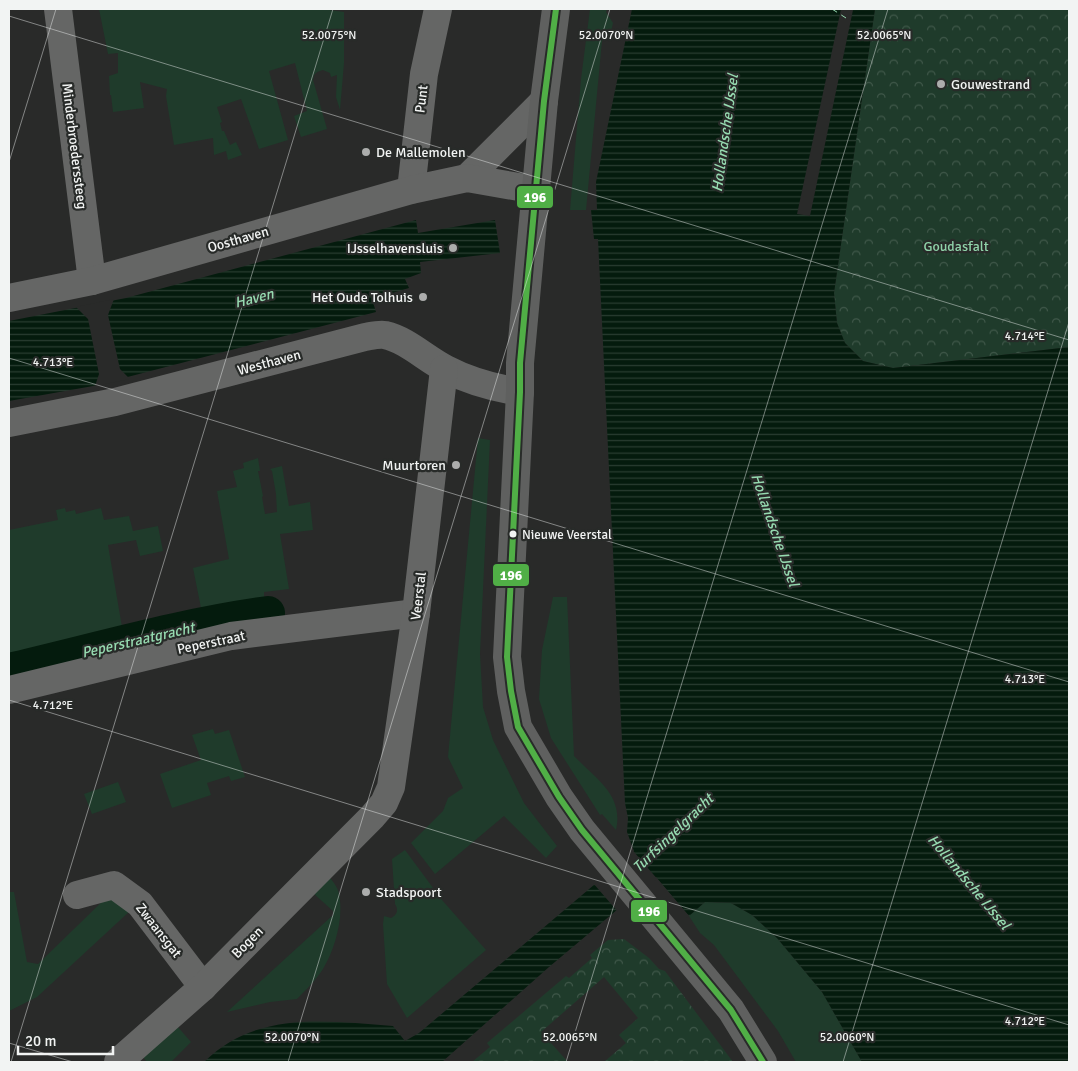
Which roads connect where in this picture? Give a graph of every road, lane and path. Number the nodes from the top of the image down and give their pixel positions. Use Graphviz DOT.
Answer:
graph roads {
  1 [pos="438,9"];
  2 [pos="556,9"];
  3 [pos="58,10"];
  4 [pos="544,101"];
  5 [pos="467,178"];
  6 [pos="411,190"];
  7 [pos="536,190"];
  8 [pos="92,281"];
  9 [pos="9,298"];
  10 [pos="444,368"];
  11 [pos="520,392"];
  12 [pos="9,423"];
  13 [pos="416,613"];
  14 [pos="9,690"];
  15 [pos="372,817"];
  16 [pos="77,896"];
  17 [pos="203,987"];
  18 [pos="118,1062"];
  19 [pos="763,1062"];
  1 -- 6 [label="street, Punt"];
  2 -- 4 [label="main road"];
  3 -- 8 [label="street, Minderbroederssteeg"];
  4 -- 5 [label="street"];
  4 -- 7 [label="main road"];
  5 -- 6 [label="street, Oosthaven"];
  5 -- 7 [label="street, Oosthaven"];
  6 -- 8 [label="street, Oosthaven"];
  7 -- 11 [label="main road"];
  8 -- 9 [label="street, Oosthaven"];
  10 -- 11 [label="street, Westhaven"];
  10 -- 12 [label="street, Westhaven"];
  10 -- 13 [label="street, Veerstal"];
  11 -- 19 [label="main road"];
  13 -- 14 [label="street, Peperstraat"];
  13 -- 15 [label="street, Veerstal"];
  15 -- 17 [label="street, Bogen"];
  16 -- 17 [label="street, Zwaansgat"];
  17 -- 18 [label="street, Bogen"];
}
